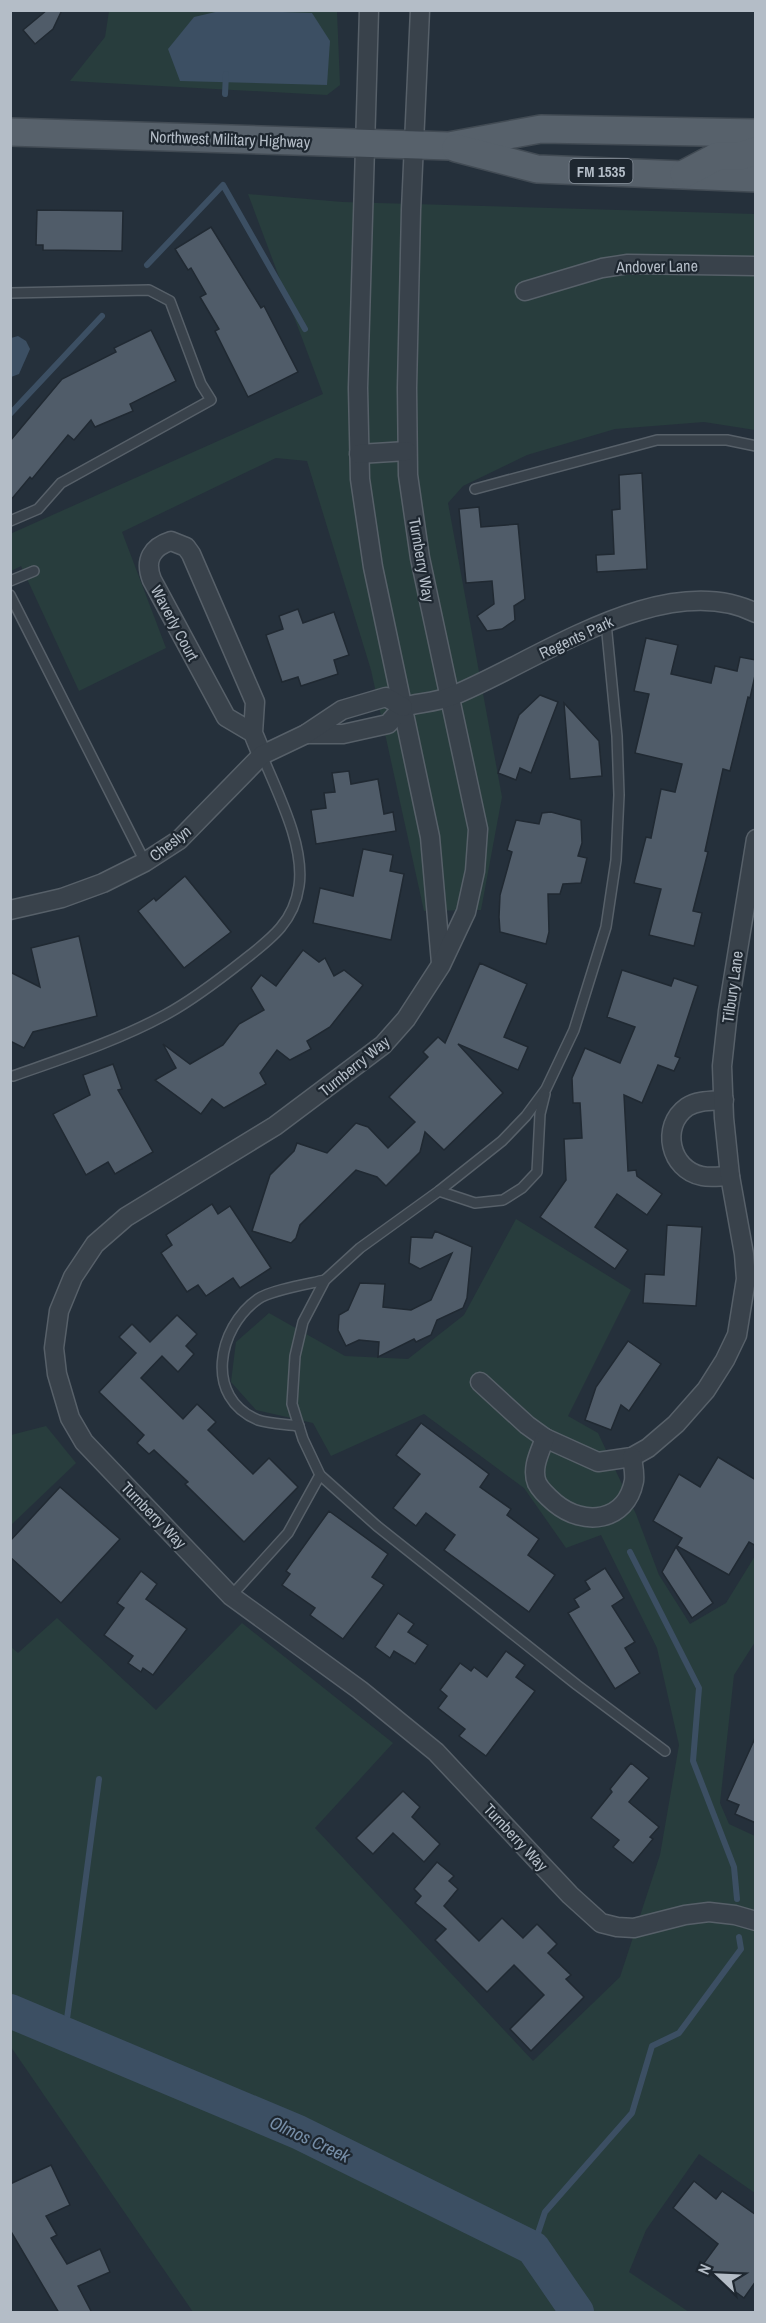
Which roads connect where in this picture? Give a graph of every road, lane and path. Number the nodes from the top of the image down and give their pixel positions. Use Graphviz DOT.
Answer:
graph roads {
  1 [pos="369,10"];
  2 [pos="420,10"];
  3 [pos="10,132"];
  4 [pos="756,133"];
  5 [pos="364,144"];
  6 [pos="414,145"];
  7 [pos="449,146"];
  8 [pos="756,151"];
  9 [pos="683,175"];
  10 [pos="756,178"];
  11 [pos="756,266"];
  12 [pos="525,291"];
  13 [pos="10,293"];
  14 [pos="756,446"];
  15 [pos="407,451"];
  16 [pos="359,454"];
  17 [pos="475,489"];
  18 [pos="10,521"];
  19 [pos="34,571"];
  20 [pos="10,581"];
  21 [pos="10,595"];
  22 [pos="756,613"];
  23 [pos="606,623"];
  24 [pos="450,697"];
  25 [pos="403,707"];
  26 [pos="253,733"];
  27 [pos="306,734"];
  28 [pos="262,755"];
  29 [pos="756,840"];
  30 [pos="146,862"];
  31 [pos="11,909"];
  32 [pos="441,965"];
  33 [pos="13,1076"];
  34 [pos="546,1089"];
  35 [pos="724,1100"];
  36 [pos="730,1176"];
  37 [pos="439,1191"];
  38 [pos="325,1280"];
  39 [pos="480,1382"];
  40 [pos="299,1426"];
  41 [pos="545,1438"];
  42 [pos="632,1458"];
  43 [pos="320,1475"];
  44 [pos="231,1596"];
  45 [pos="665,1751"];
  46 [pos="754,1918"];
  1 -- 5 [label="street"];
  2 -- 6 [label="street, Turnberry Way"];
  3 -- 5 [label="main road, Northwest Military Highway / FM 1535"];
  4 -- 7 [label="main road, Northwest Military Highway / FM 1535"];
  5 -- 6 [label="main road, Northwest Military Highway / FM 1535"];
  5 -- 16 [label="street"];
  6 -- 7 [label="main road, Northwest Military Highway / FM 1535"];
  6 -- 15 [label="street, Turnberry Way"];
  7 -- 9 [label="main road, Northwest Military Highway / FM 1535"];
  8 -- 9 [label="main road"];
  9 -- 10 [label="main road, Northwest Military Highway / FM 1535"];
  11 -- 12 [label="street, Andover Lane"];
  13 -- 18 [label="lane"];
  14 -- 17 [label="lane"];
  15 -- 16 [label="street"];
  15 -- 24 [label="street, Turnberry Way"];
  16 -- 25 [label="street"];
  19 -- 20 [label="lane"];
  21 -- 30 [label="lane"];
  22 -- 23 [label="street, Regents Park"];
  23 -- 24 [label="street, Regents Park"];
  23 -- 34 [label="lane"];
  24 -- 25 [label="street, Regents Park"];
  24 -- 32 [label="street, Turnberry Way"];
  25 -- 27 [label="street, Cheslyn"];
  25 -- 27 [label="street, Cheslyn"];
  25 -- 32 [label="street"];
  26 -- 26 [label="street, Waverly Court"];
  26 -- 28 [label="street, Waverly Court"];
  27 -- 28 [label="street, Cheslyn"];
  28 -- 30 [label="street, Cheslyn"];
  28 -- 33 [label="lane"];
  29 -- 35 [label="street, Tilbury Lane"];
  30 -- 31 [label="street, Cheslyn"];
  32 -- 44 [label="street, Turnberry Way"];
  34 -- 37 [label="lane"];
  34 -- 37 [label="lane"];
  35 -- 36 [label="street, Tilbury Lane"];
  35 -- 36 [label="street"];
  36 -- 42 [label="street, Tilbury Lane"];
  37 -- 38 [label="lane"];
  38 -- 40 [label="lane"];
  38 -- 40 [label="lane"];
  39 -- 41 [label="street"];
  40 -- 43 [label="lane"];
  41 -- 42 [label="street"];
  41 -- 42 [label="street"];
  43 -- 44 [label="lane"];
  43 -- 45 [label="lane"];
  44 -- 46 [label="street, Turnberry Way"];
}
